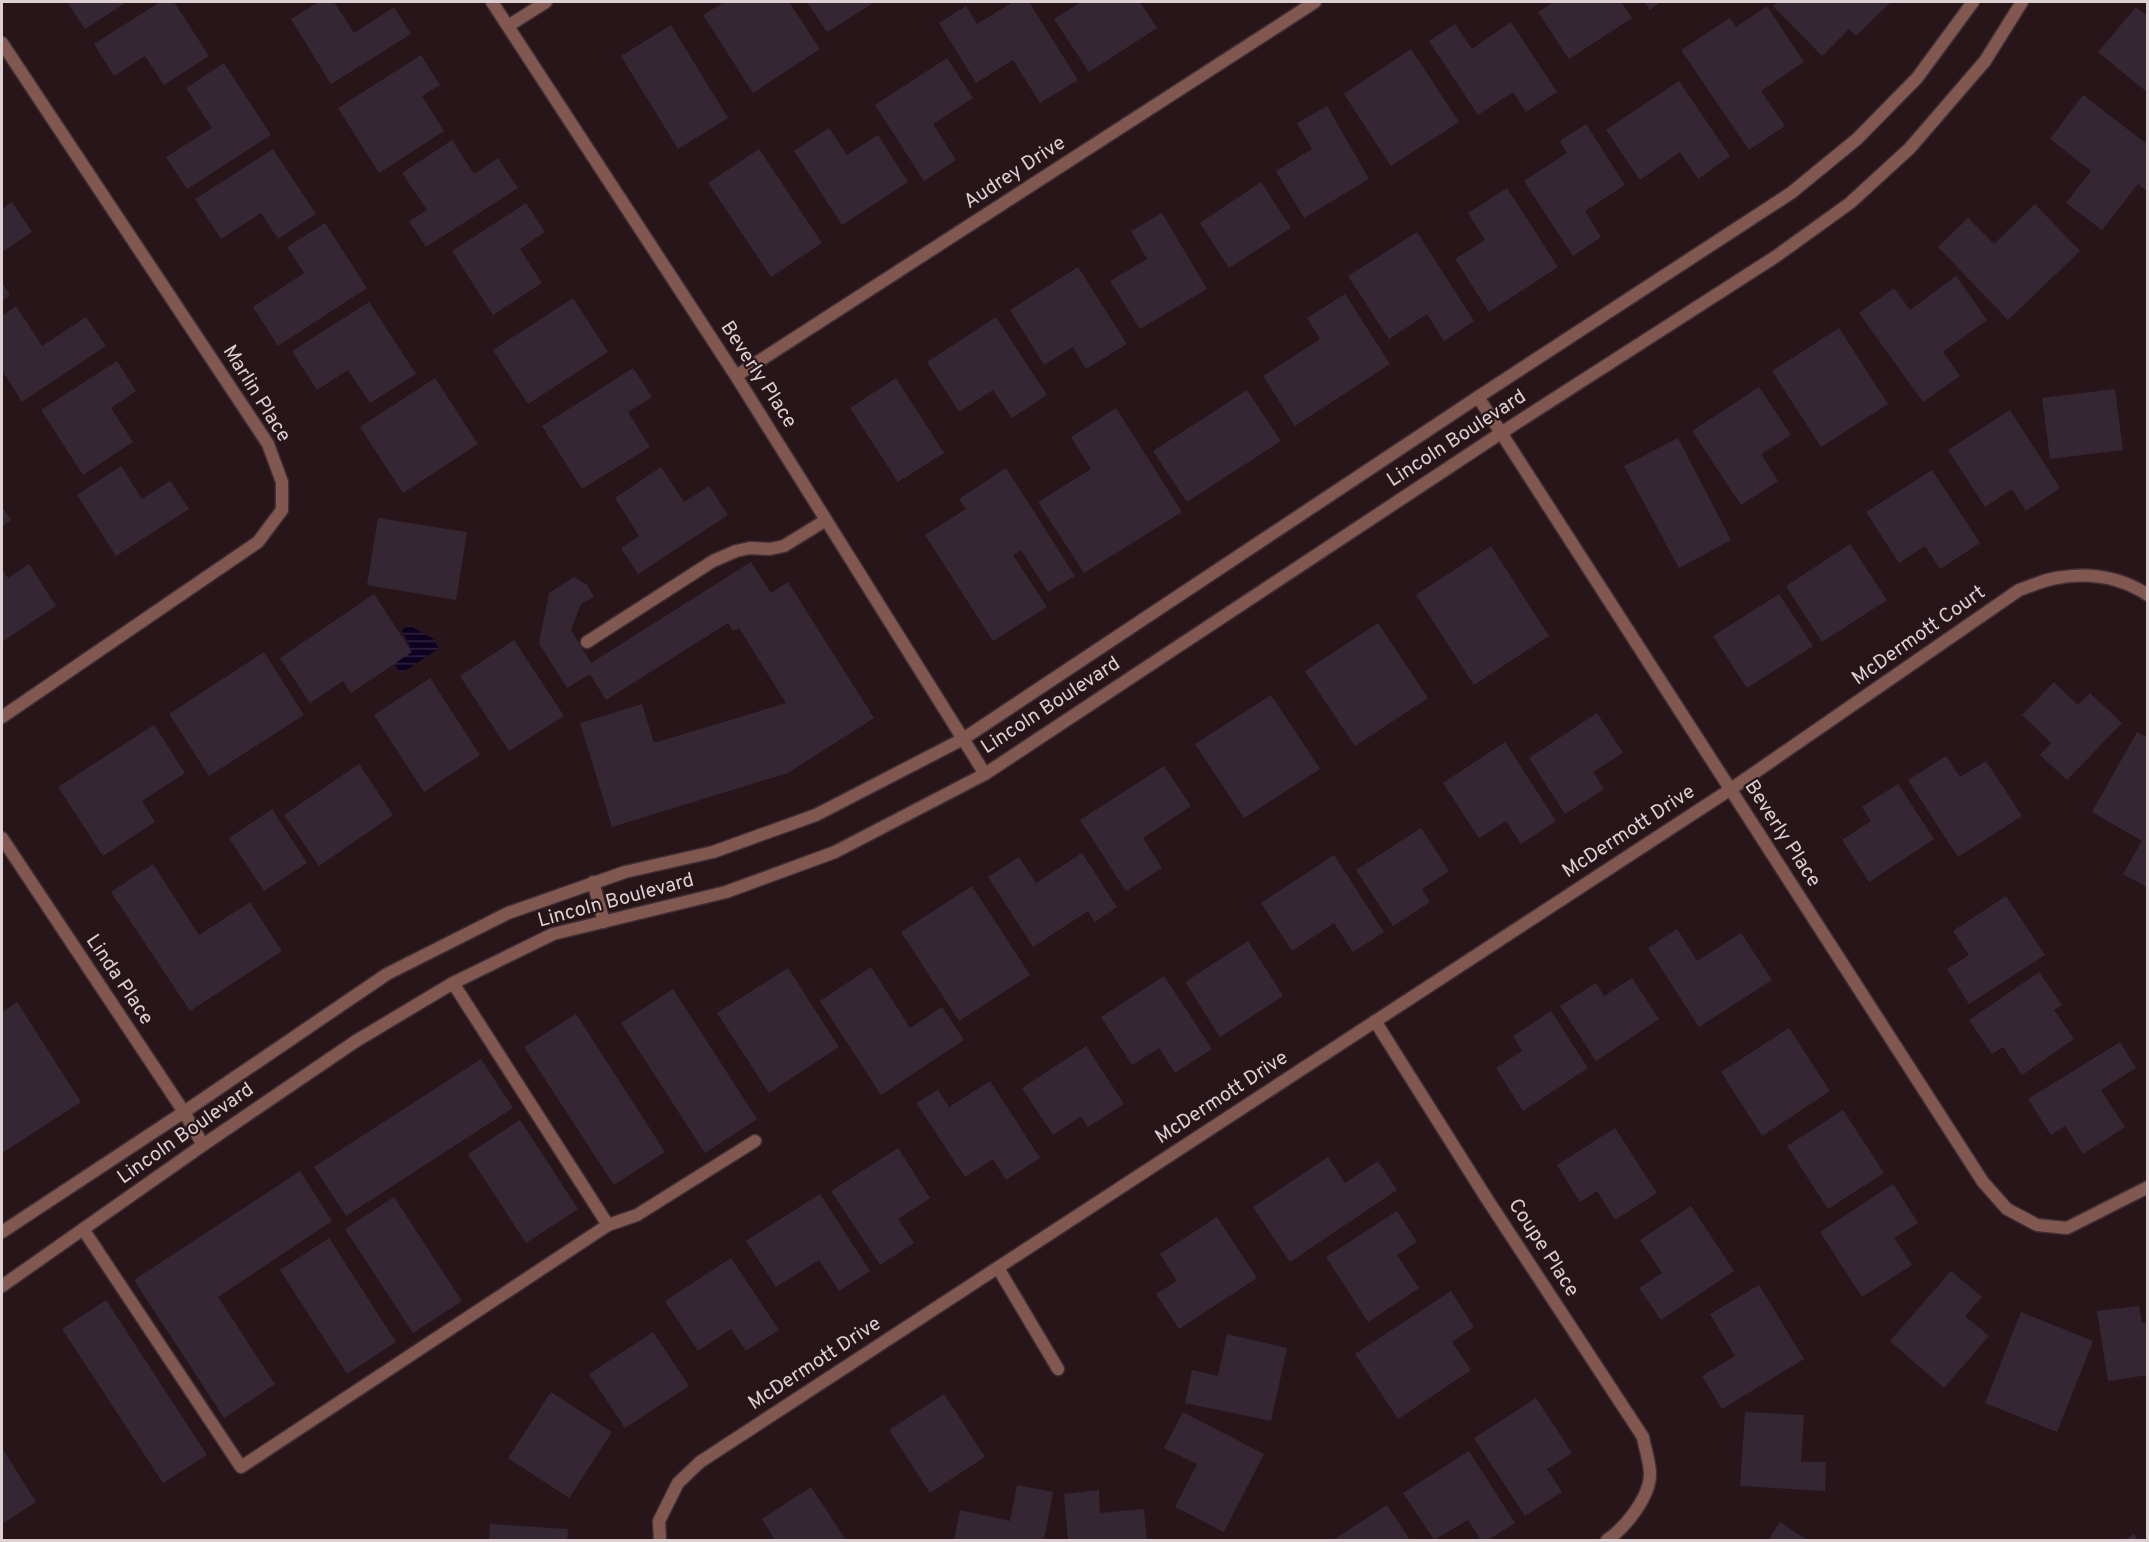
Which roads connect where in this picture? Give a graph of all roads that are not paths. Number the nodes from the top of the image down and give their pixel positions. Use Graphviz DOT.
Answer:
graph roads {
  1 [pos="492,2"];
  2 [pos="546,2"];
  3 [pos="1315,2"];
  4 [pos="1973,2"];
  5 [pos="2022,2"];
  6 [pos="508,26"];
  7 [pos="2,43"];
  8 [pos="736,376"];
  9 [pos="1478,397"];
  10 [pos="1501,433"];
  11 [pos="826,520"];
  12 [pos="2148,595"];
  13 [pos="587,642"];
  14 [pos="2,717"];
  15 [pos="963,739"];
  16 [pos="985,774"];
  17 [pos="1731,789"];
  18 [pos="2,838"];
  19 [pos="593,882"];
  20 [pos="604,922"];
  21 [pos="453,982"];
  22 [pos="1375,1021"];
  23 [pos="184,1112"];
  24 [pos="755,1141"];
  25 [pos="202,1145"];
  26 [pos="2148,1187"];
  27 [pos="608,1225"];
  28 [pos="83,1229"];
  29 [pos="2,1232"];
  30 [pos="998,1268"];
  31 [pos="2,1286"];
  32 [pos="1058,1369"];
  33 [pos="660,1540"];
  34 [pos="1607,1540"];
  1 -- 6 [label="street, Beverly Place"];
  2 -- 6 [label="street"];
  3 -- 8 [label="street, Audrey Drive"];
  4 -- 9 [label="street, Lincoln Boulevard"];
  5 -- 10 [label="street, Lincoln Boulevard"];
  6 -- 8 [label="street, Beverly Place"];
  7 -- 14 [label="street, Marlin Place"];
  8 -- 11 [label="street, Beverly Place"];
  9 -- 10 [label="street, Beverly Place"];
  9 -- 15 [label="street, Lincoln Boulevard"];
  10 -- 16 [label="street, Lincoln Boulevard"];
  10 -- 17 [label="street, Beverly Place"];
  11 -- 13 [label="street"];
  11 -- 15 [label="street, Beverly Place"];
  12 -- 17 [label="street, McDermott Court"];
  15 -- 16 [label="street, Beverly Place"];
  15 -- 19 [label="street, Lincoln Boulevard"];
  16 -- 20 [label="street, Lincoln Boulevard"];
  17 -- 22 [label="street, McDermott Drive"];
  17 -- 26 [label="street, Beverly Place"];
  18 -- 23 [label="street, Linda Place"];
  19 -- 20 [label="street"];
  19 -- 23 [label="street, Lincoln Boulevard"];
  20 -- 21 [label="street, Lincoln Boulevard"];
  21 -- 25 [label="street, Lincoln Boulevard"];
  21 -- 27 [label="street"];
  22 -- 30 [label="street, McDermott Drive"];
  22 -- 34 [label="street, Coupe Place"];
  23 -- 25 [label="street, Linda Place"];
  23 -- 29 [label="street, Lincoln Boulevard"];
  24 -- 27 [label="street"];
  25 -- 28 [label="street, Lincoln Boulevard"];
  27 -- 28 [label="street"];
  28 -- 31 [label="street, Lincoln Boulevard"];
  30 -- 32 [label="street"];
  30 -- 33 [label="street, McDermott Drive"];
}
